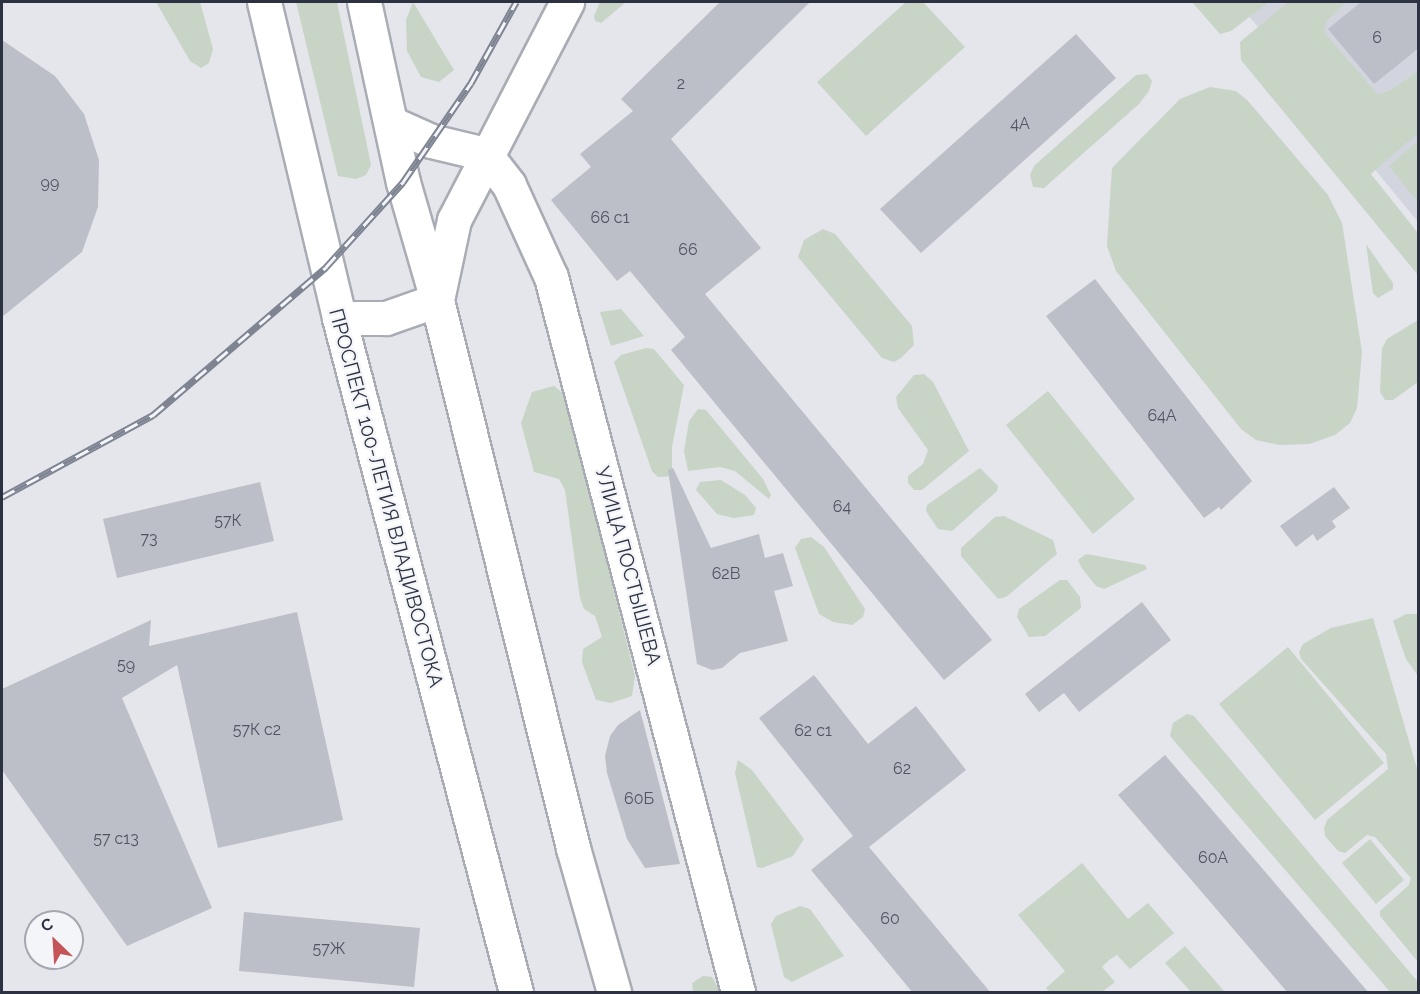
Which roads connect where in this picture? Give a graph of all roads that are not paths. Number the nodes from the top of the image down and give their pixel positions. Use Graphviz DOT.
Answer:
graph roads {
  1 [pos="264,2"];
  2 [pos="364,2"];
  3 [pos="567,2"];
  4 [pos="391,123"];
  5 [pos="485,154"];
  6 [pos="437,300"];
  7 [pos="339,318"];
  8 [pos="516,993"];
  9 [pos="614,993"];
  10 [pos="738,993"];
  1 -- 7 [label="main road, ПРОСПЕКТ 100-ЛЕТИЯ ВЛАДИВОСТОКА"];
  2 -- 4 [label="main road"];
  3 -- 5 [label="main road"];
  4 -- 5 [label="main road"];
  4 -- 6 [label="main road"];
  5 -- 6 [label="main road"];
  5 -- 10 [label="main road, УЛИЦА ПОСТЫШЕВА"];
  6 -- 7 [label="main road"];
  6 -- 9 [label="main road"];
  7 -- 8 [label="main road, ПРОСПЕКТ 100-ЛЕТИЯ ВЛАДИВОСТОКА"];
}
